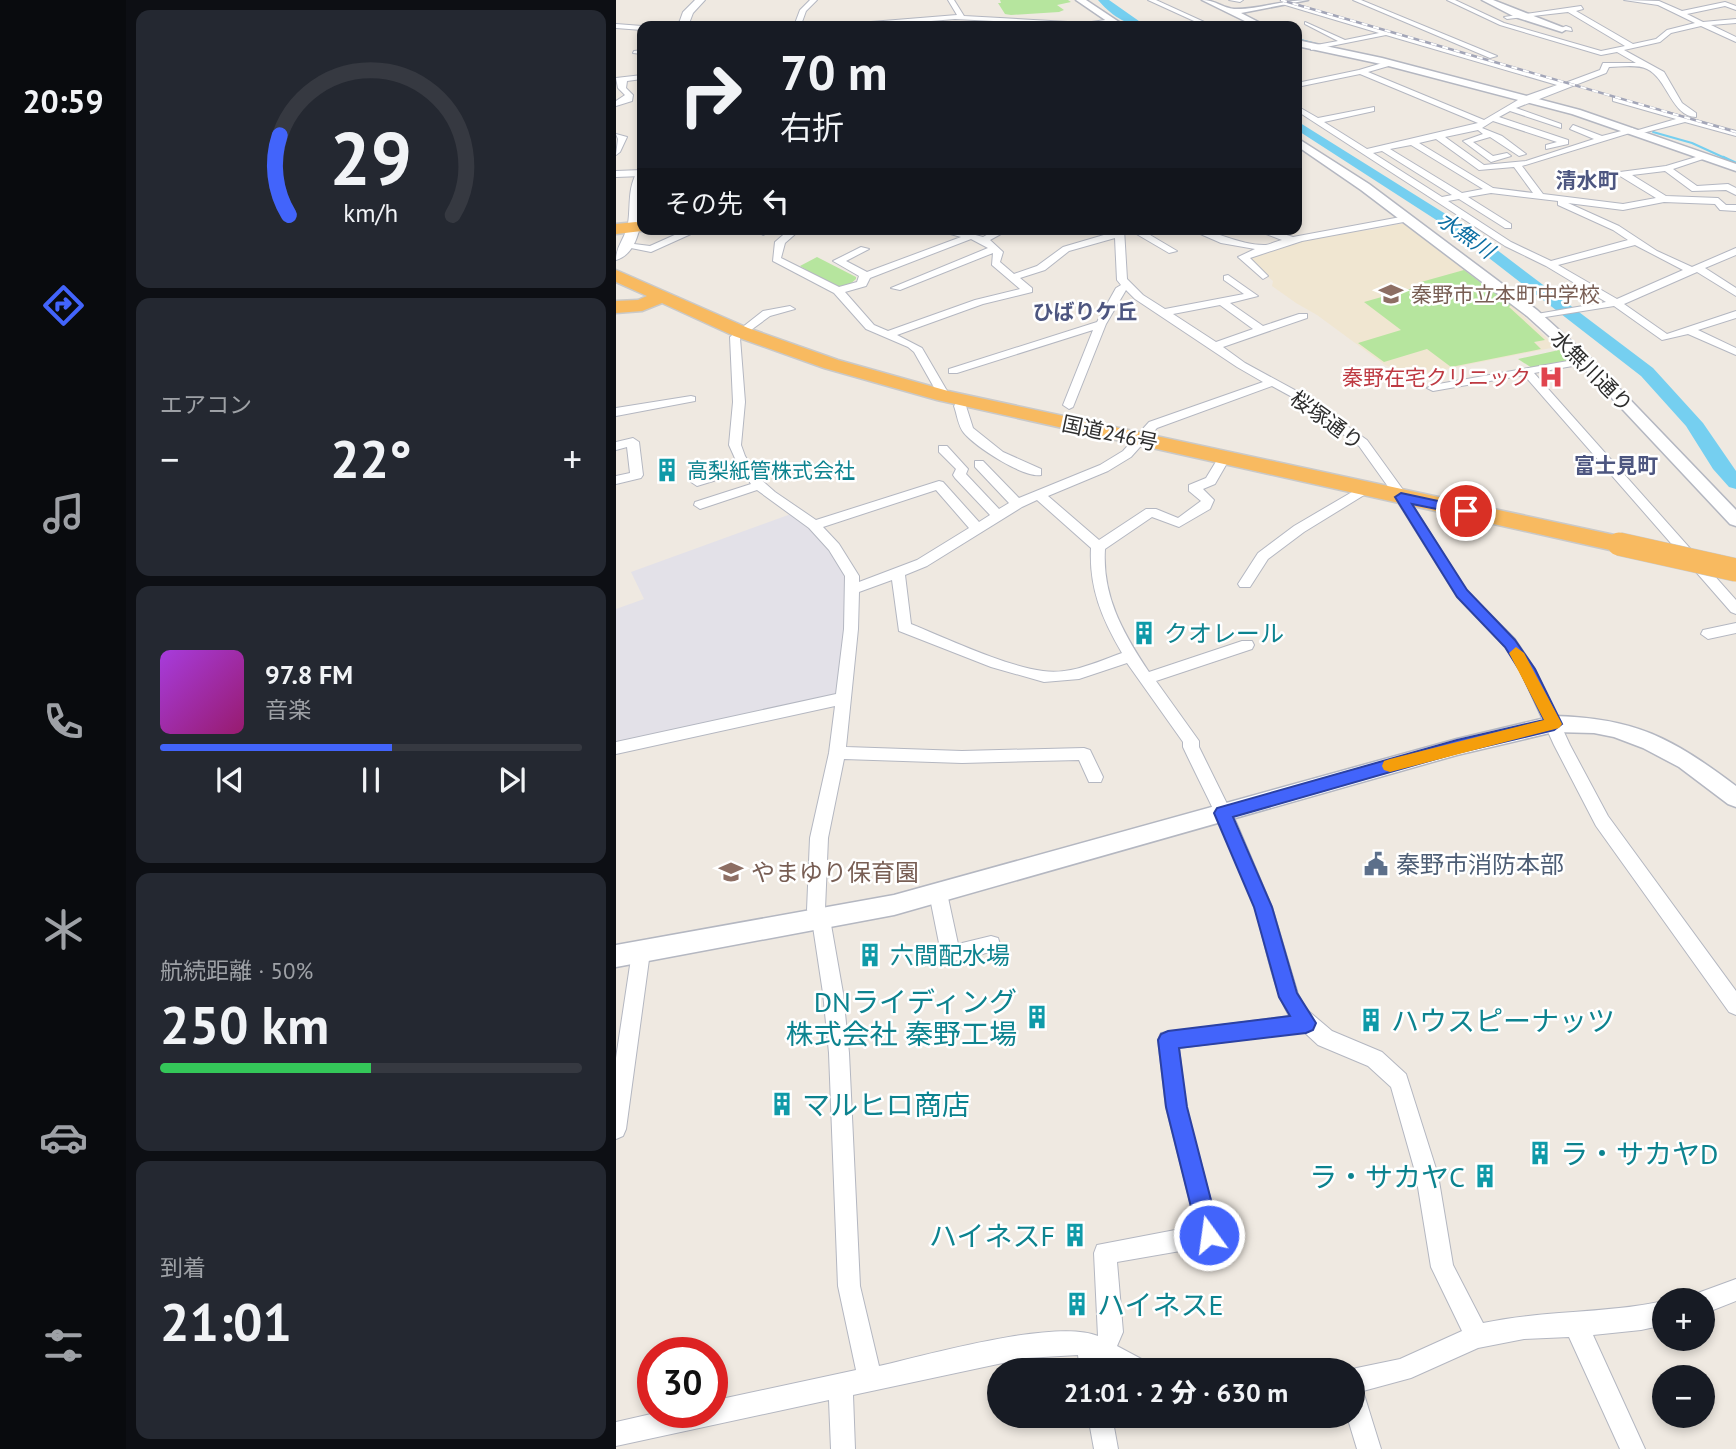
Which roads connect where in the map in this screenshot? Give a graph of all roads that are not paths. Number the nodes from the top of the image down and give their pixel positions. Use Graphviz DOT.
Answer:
graph roads {
  1 [pos="700,0"];
  2 [pos="814,0"];
  3 [pos="951,0"];
  4 [pos="1080,0"];
  5 [pos="1168,0"];
  6 [pos="1207,0"];
  7 [pos="1232,0"];
  8 [pos="1240,0"];
  9 [pos="1301,0"];
  10 [pos="1356,0"];
  11 [pos="1450,0"];
  12 [pos="1486,0"];
  13 [pos="1566,0"];
  14 [pos="1627,0"];
  15 [pos="1153,1"];
  16 [pos="1284,3"];
  17 [pos="1736,8"];
  18 [pos="1569,9"];
  19 [pos="1231,12"];
  20 [pos="1683,13"];
  21 [pos="1518,15"];
  22 [pos="960,17"];
  23 [pos="1491,20"];
  24 [pos="685,21"];
  25 [pos="799,21"];
  26 [pos="909,21"];
  27 [pos="977,21"];
  28 [pos="1112,21"];
  29 [pos="1199,21"];
  30 [pos="1251,21"];
  31 [pos="1736,21"];
  32 [pos="1307,23"];
  33 [pos="1476,23"];
  34 [pos="1701,24"];
  35 [pos="616,26"];
  36 [pos="637,28"];
  37 [pos="1564,30"];
  38 [pos="637,31"];
  39 [pos="1530,32"];
  40 [pos="1388,33"];
  41 [pos="1578,34"];
  42 [pos="625,37"];
  43 [pos="1506,37"];
  44 [pos="1342,40"];
  45 [pos="1560,40"];
  46 [pos="1736,40"];
  47 [pos="1302,44"];
  48 [pos="1632,46"];
  49 [pos="1586,47"];
  50 [pos="1314,48"];
  51 [pos="1617,49"];
  52 [pos="1601,52"];
  53 [pos="1389,63"];
  54 [pos="1606,65"];
  55 [pos="1648,65"];
  56 [pos="1361,72"];
  57 [pos="1302,77"];
  58 [pos="620,80"];
  59 [pos="1311,82"];
  60 [pos="1576,82"];
  61 [pos="1302,84"];
  62 [pos="1568,86"];
  63 [pos="1527,99"];
  64 [pos="1616,99"];
  65 [pos="616,104"];
  66 [pos="1509,108"];
  67 [pos="1371,109"];
  68 [pos="1302,111"];
  69 [pos="1689,117"];
  70 [pos="1316,121"];
  71 [pos="1489,121"];
  72 [pos="1606,121"];
  73 [pos="1558,127"];
  74 [pos="1475,128"];
  75 [pos="1634,131"];
  76 [pos="1491,134"];
  77 [pos="1736,134"];
  78 [pos="616,136"];
  79 [pos="1439,137"];
  80 [pos="1602,139"];
  81 [pos="1412,142"];
  82 [pos="1302,144"];
  83 [pos="1384,149"];
  84 [pos="616,152"];
  85 [pos="1366,152"];
  86 [pos="1522,154"];
  87 [pos="1703,156"];
  88 [pos="1517,165"];
  89 [pos="1492,166"];
  90 [pos="1667,168"];
  91 [pos="1736,168"];
  92 [pos="637,173"];
  93 [pos="616,174"];
  94 [pos="1510,185"];
  95 [pos="637,188"];
  96 [pos="1491,190"];
  97 [pos="1736,192"];
  98 [pos="1541,195"];
  99 [pos="1460,196"];
  100 [pos="1664,198"];
  101 [pos="1442,200"];
  102 [pos="1736,208"];
  103 [pos="637,218"];
  104 [pos="637,218"];
  105 [pos="1406,219"];
  106 [pos="1508,226"];
  107 [pos="636,227"];
  108 [pos="616,229"];
  109 [pos="683,235"];
  110 [pos="789,235"];
  111 [pos="967,235"];
  112 [pos="994,235"];
  113 [pos="1107,235"];
  114 [pos="1119,235"];
  115 [pos="1144,235"];
  116 [pos="1277,235"];
  117 [pos="971,236"];
  118 [pos="1208,236"];
  119 [pos="984,240"];
  120 [pos="1292,240"];
  121 [pos="1637,241"];
  122 [pos="864,248"];
  123 [pos="1265,248"];
  124 [pos="995,249"];
  125 [pos="621,251"];
  126 [pos="1172,251"];
  127 [pos="1736,251"];
  128 [pos="1720,256"];
  129 [pos="1736,261"];
  130 [pos="1550,264"];
  131 [pos="895,265"];
  132 [pos="1694,269"];
  133 [pos="616,275"];
  134 [pos="866,276"];
  135 [pos="1263,276"];
  136 [pos="1011,278"];
  137 [pos="1228,278"];
  138 [pos="918,279"];
  139 [pos="1736,280"];
  140 [pos="1127,286"];
  141 [pos="897,288"];
  142 [pos="838,291"];
  143 [pos="1736,292"];
  144 [pos="662,296"];
  145 [pos="1222,302"];
  146 [pos="1616,303"];
  147 [pos="616,307"];
  148 [pos="790,309"];
  149 [pos="1164,312"];
  150 [pos="1736,314"];
  151 [pos="1303,316"];
  152 [pos="1541,317"];
  153 [pos="1101,324"];
  154 [pos="1261,330"];
  155 [pos="1690,331"];
  156 [pos="741,332"];
  157 [pos="886,335"];
  158 [pos="1214,346"];
  159 [pos="1736,352"];
  160 [pos="1585,360"];
  161 [pos="953,371"];
  162 [pos="1527,372"];
  163 [pos="1273,382"];
  164 [pos="1433,388"];
  165 [pos="954,398"];
  166 [pos="691,399"];
  167 [pos="1069,405"];
  168 [pos="616,412"];
  169 [pos="1140,440"];
  170 [pos="616,446"];
  171 [pos="943,449"];
  172 [pos="999,455"];
  173 [pos="1224,458"];
  174 [pos="979,464"];
  175 [pos="746,467"];
  176 [pos="962,469"];
  177 [pos="1037,472"];
  178 [pos="616,480"];
  179 [pos="697,482"];
  180 [pos="759,485"];
  181 [pos="1364,489"];
  182 [pos="1042,493"];
  183 [pos="1401,497"];
  184 [pos="1017,504"];
  185 [pos="700,505"];
  186 [pos="996,515"];
  187 [pos="1736,520"];
  188 [pos="814,525"];
  189 [pos="978,529"];
  190 [pos="1098,547"];
  191 [pos="1736,570"];
  192 [pos="898,574"];
  193 [pos="1245,584"];
  194 [pos="854,589"];
  195 [pos="1736,609"];
  196 [pos="1736,628"];
  197 [pos="1708,634"];
  198 [pos="1247,645"];
  199 [pos="1130,656"];
  200 [pos="1147,678"];
  201 [pos="843,698"];
  202 [pos="1554,724"];
  203 [pos="616,748"];
  204 [pos="837,753"];
  205 [pos="1095,776"];
  206 [pos="1736,797"];
  207 [pos="1223,813"];
  208 [pos="938,893"];
  209 [pos="821,919"];
  210 [pos="990,944"];
  211 [pos="641,952"];
  212 [pos="616,956"];
  213 [pos="1736,1006"];
  214 [pos="1306,1023"];
  215 [pos="616,1129"];
  216 [pos="1736,1290"];
  217 [pos="1715,1298"];
  218 [pos="1652,1316"];
  219 [pos="1576,1325"];
  220 [pos="1477,1336"];
  221 [pos="1094,1355"];
  222 [pos="870,1378"];
  223 [pos="1365,1378"];
  224 [pos="840,1386"];
  225 [pos="1103,1428"];
  226 [pos="1363,1428"];
  227 [pos="616,1434"];
  228 [pos="843,1449"];
  229 [pos="1107,1449"];
  230 [pos="1369,1449"];
  231 [pos="1633,1449"];
  1 -- 24 [label="main road"];
  2 -- 25 [label="street"];
  3 -- 22 [label="street"];
  4 -- 28 [label="street"];
  5 -- 15 [label="street"];
  6 -- 19 [label="street"];
  7 -- 8 [label="street"];
  9 -- 16 [label="street"];
  10 -- 60 [label="street"];
  11 -- 23 [label="street"];
  12 -- 21 [label="street"];
  13 -- 18 [label="street"];
  14 -- 34 [label="street"];
  15 -- 29 [label="street"];
  16 -- 19 [label="street"];
  16 -- 40 [label="street"];
  17 -- 20 [label="street"];
  18 -- 21 [label="street"];
  18 -- 48 [label="street"];
  19 -- 30 [label="street"];
  21 -- 23 [label="street"];
  21 -- 37 [label="street"];
  22 -- 26 [label="street"];
  22 -- 27 [label="street"];
  23 -- 33 [label="street"];
  23 -- 39 [label="street"];
  31 -- 34 [label="street"];
  32 -- 44 [label="street"];
  34 -- 46 [label="street"];
  34 -- 48 [label="street"];
  35 -- 36 [label="street"];
  37 -- 41 [label="street"];
  38 -- 42 [label="street"];
  39 -- 43 [label="street"];
  39 -- 45 [label="street"];
  40 -- 44 [label="street"];
  40 -- 62 [label="street"];
  44 -- 50 [label="street"];
  45 -- 49 [label="street"];
  45 -- 49 [label="street"];
  47 -- 50 [label="street"];
  48 -- 51 [label="street"];
  49 -- 52 [label="street"];
  50 -- 53 [label="street"];
  51 -- 52 [label="street"];
  51 -- 55 [label="street"];
  52 -- 54 [label="street"];
  53 -- 56 [label="street"];
  53 -- 63 [label="street"];
  54 -- 55 [label="street"];
  54 -- 60 [label="street"];
  55 -- 69 [label="street"];
  56 -- 59 [label="street"];
  56 -- 71 [label="street"];
  57 -- 59 [label="street"];
  58 -- 65 [label="street"];
  59 -- 61 [label="street"];
  60 -- 62 [label="street"];
  62 -- 63 [label="street"];
  63 -- 66 [label="street"];
  63 -- 72 [label="street"];
  64 -- 69 [label="street"];
  66 -- 71 [label="street"];
  66 -- 73 [label="street"];
  67 -- 70 [label="street"];
  68 -- 70 [label="street"];
  69 -- 75 [label="street"];
  69 -- 77 [label="street"];
  70 -- 85 [label="street"];
  71 -- 74 [label="street"];
  71 -- 86 [label="street"];
  72 -- 75 [label="street"];
  72 -- 80 [label="street"];
  74 -- 76 [label="street"];
  74 -- 79 [label="street"];
  75 -- 80 [label="street"];
  75 -- 87 [label="street"];
  76 -- 86 [label="street"];
  76 -- 86 [label="street"];
  78 -- 84 [label="street"];
  79 -- 81 [label="street"];
  79 -- 89 [label="street"];
  80 -- 88 [label="street"];
  81 -- 83 [label="street"];
  81 -- 96 [label="street"];
  82 -- 105 [label="street, 水無川通り"];
  83 -- 85 [label="street"];
  83 -- 99 [label="street"];
  85 -- 101 [label="street"];
  87 -- 90 [label="street"];
  87 -- 91 [label="street"];
  88 -- 89 [label="street"];
  88 -- 98 [label="street"];
  89 -- 94 [label="street"];
  90 -- 97 [label="street"];
  90 -- 100 [label="street"];
  92 -- 93 [label="street"];
  94 -- 96 [label="street"];
  94 -- 98 [label="street"];
  95 -- 104 [label="main road"];
  96 -- 99 [label="street"];
  98 -- 100 [label="street"];
  98 -- 121 [label="street"];
  99 -- 101 [label="street"];
  99 -- 106 [label="street"];
  100 -- 102 [label="street"];
  101 -- 130 [label="street"];
  103 -- 107 [label="main road"];
  105 -- 120 [label="street"];
  105 -- 152 [label="street, 水無川通り"];
  107 -- 108 [label="highway"];
  107 -- 125 [label="main road"];
  109 -- 125 [label="street"];
  110 -- 142 [label="street"];
  111 -- 117 [label="street"];
  112 -- 119 [label="street"];
  113 -- 136 [label="street"];
  114 -- 140 [label="street"];
  115 -- 126 [label="street"];
  116 -- 120 [label="street"];
  117 -- 119 [label="street"];
  117 -- 131 [label="street"];
  118 -- 123 [label="street"];
  119 -- 124 [label="street"];
  120 -- 123 [label="street"];
  121 -- 130 [label="street"];
  121 -- 132 [label="street"];
  122 -- 134 [label="street"];
  123 -- 135 [label="street"];
  124 -- 136 [label="street"];
  124 -- 138 [label="street"];
  127 -- 128 [label="street"];
  128 -- 129 [label="street"];
  128 -- 132 [label="street"];
  130 -- 146 [label="street"];
  131 -- 134 [label="street"];
  131 -- 138 [label="street"];
  132 -- 139 [label="street"];
  132 -- 143 [label="street"];
  132 -- 146 [label="street"];
  133 -- 144 [label="highway, 国道246号"];
  134 -- 142 [label="street"];
  136 -- 157 [label="street"];
  137 -- 145 [label="street"];
  138 -- 141 [label="street"];
  140 -- 149 [label="street, 桜塚通り"];
  140 -- 153 [label="street"];
  142 -- 157 [label="street"];
  144 -- 147 [label="highway"];
  144 -- 156 [label="highway, 国道246号"];
  145 -- 149 [label="street"];
  145 -- 154 [label="street"];
  146 -- 152 [label="street"];
  146 -- 155 [label="street"];
  148 -- 156 [label="street"];
  149 -- 158 [label="street, 桜塚通り"];
  150 -- 155 [label="street"];
  151 -- 154 [label="street"];
  152 -- 160 [label="street, 水無川通り"];
  153 -- 161 [label="street"];
  153 -- 167 [label="street"];
  154 -- 158 [label="street"];
  155 -- 159 [label="street"];
  156 -- 165 [label="highway, 国道246号"];
  156 -- 175 [label="street"];
  157 -- 165 [label="street"];
  158 -- 163 [label="street, 桜塚通り"];
  160 -- 162 [label="street"];
  160 -- 187 [label="street, 水無川通り"];
  162 -- 164 [label="street"];
  162 -- 195 [label="street"];
  163 -- 169 [label="street"];
  163 -- 183 [label="street, 桜塚通り"];
  165 -- 169 [label="highway, 国道246号"];
  165 -- 172 [label="street"];
  166 -- 168 [label="street"];
  169 -- 173 [label="highway, 国道246号"];
  169 -- 182 [label="street"];
  170 -- 178 [label="street"];
  171 -- 176 [label="street"];
  172 -- 174 [label="street"];
  172 -- 177 [label="street"];
  173 -- 181 [label="highway, 国道246号"];
  173 -- 190 [label="street"];
  174 -- 176 [label="street"];
  174 -- 184 [label="street"];
  175 -- 179 [label="street"];
  175 -- 180 [label="street"];
  176 -- 186 [label="street"];
  180 -- 185 [label="street"];
  180 -- 188 [label="street"];
  181 -- 183 [label="highway, 国道246号"];
  181 -- 193 [label="street"];
  182 -- 184 [label="street"];
  182 -- 190 [label="street"];
  183 -- 191 [label="highway, 国道246号, bridge"];
  183 -- 202 [label="street, 桜塚通り"];
  184 -- 186 [label="street"];
  186 -- 189 [label="street"];
  188 -- 189 [label="street"];
  188 -- 194 [label="street"];
  189 -- 192 [label="street"];
  190 -- 199 [label="street"];
  192 -- 194 [label="street"];
  192 -- 199 [label="street"];
  194 -- 201 [label="street"];
  196 -- 197 [label="street"];
  198 -- 200 [label="street"];
  199 -- 200 [label="street"];
  200 -- 207 [label="street"];
  201 -- 203 [label="street"];
  201 -- 204 [label="street"];
  202 -- 206 [label="street"];
  202 -- 207 [label="street"];
  202 -- 213 [label="street, 桜塚通り"];
  204 -- 205 [label="street"];
  204 -- 209 [label="street"];
  207 -- 208 [label="street"];
  207 -- 214 [label="street"];
  208 -- 209 [label="street"];
  208 -- 210 [label="street"];
  209 -- 211 [label="street"];
  209 -- 222 [label="street"];
  211 -- 212 [label="street"];
  211 -- 215 [label="street"];
  214 -- 220 [label="street"];
  214 -- 221 [label="street"];
  216 -- 217 [label="street"];
  218 -- 219 [label="street"];
  219 -- 220 [label="street"];
  219 -- 231 [label="street"];
  220 -- 223 [label="street"];
  221 -- 222 [label="street"];
  222 -- 224 [label="street"];
  224 -- 227 [label="street"];
  224 -- 228 [label="street"];
  225 -- 229 [label="street"];
  226 -- 230 [label="street"];
}
